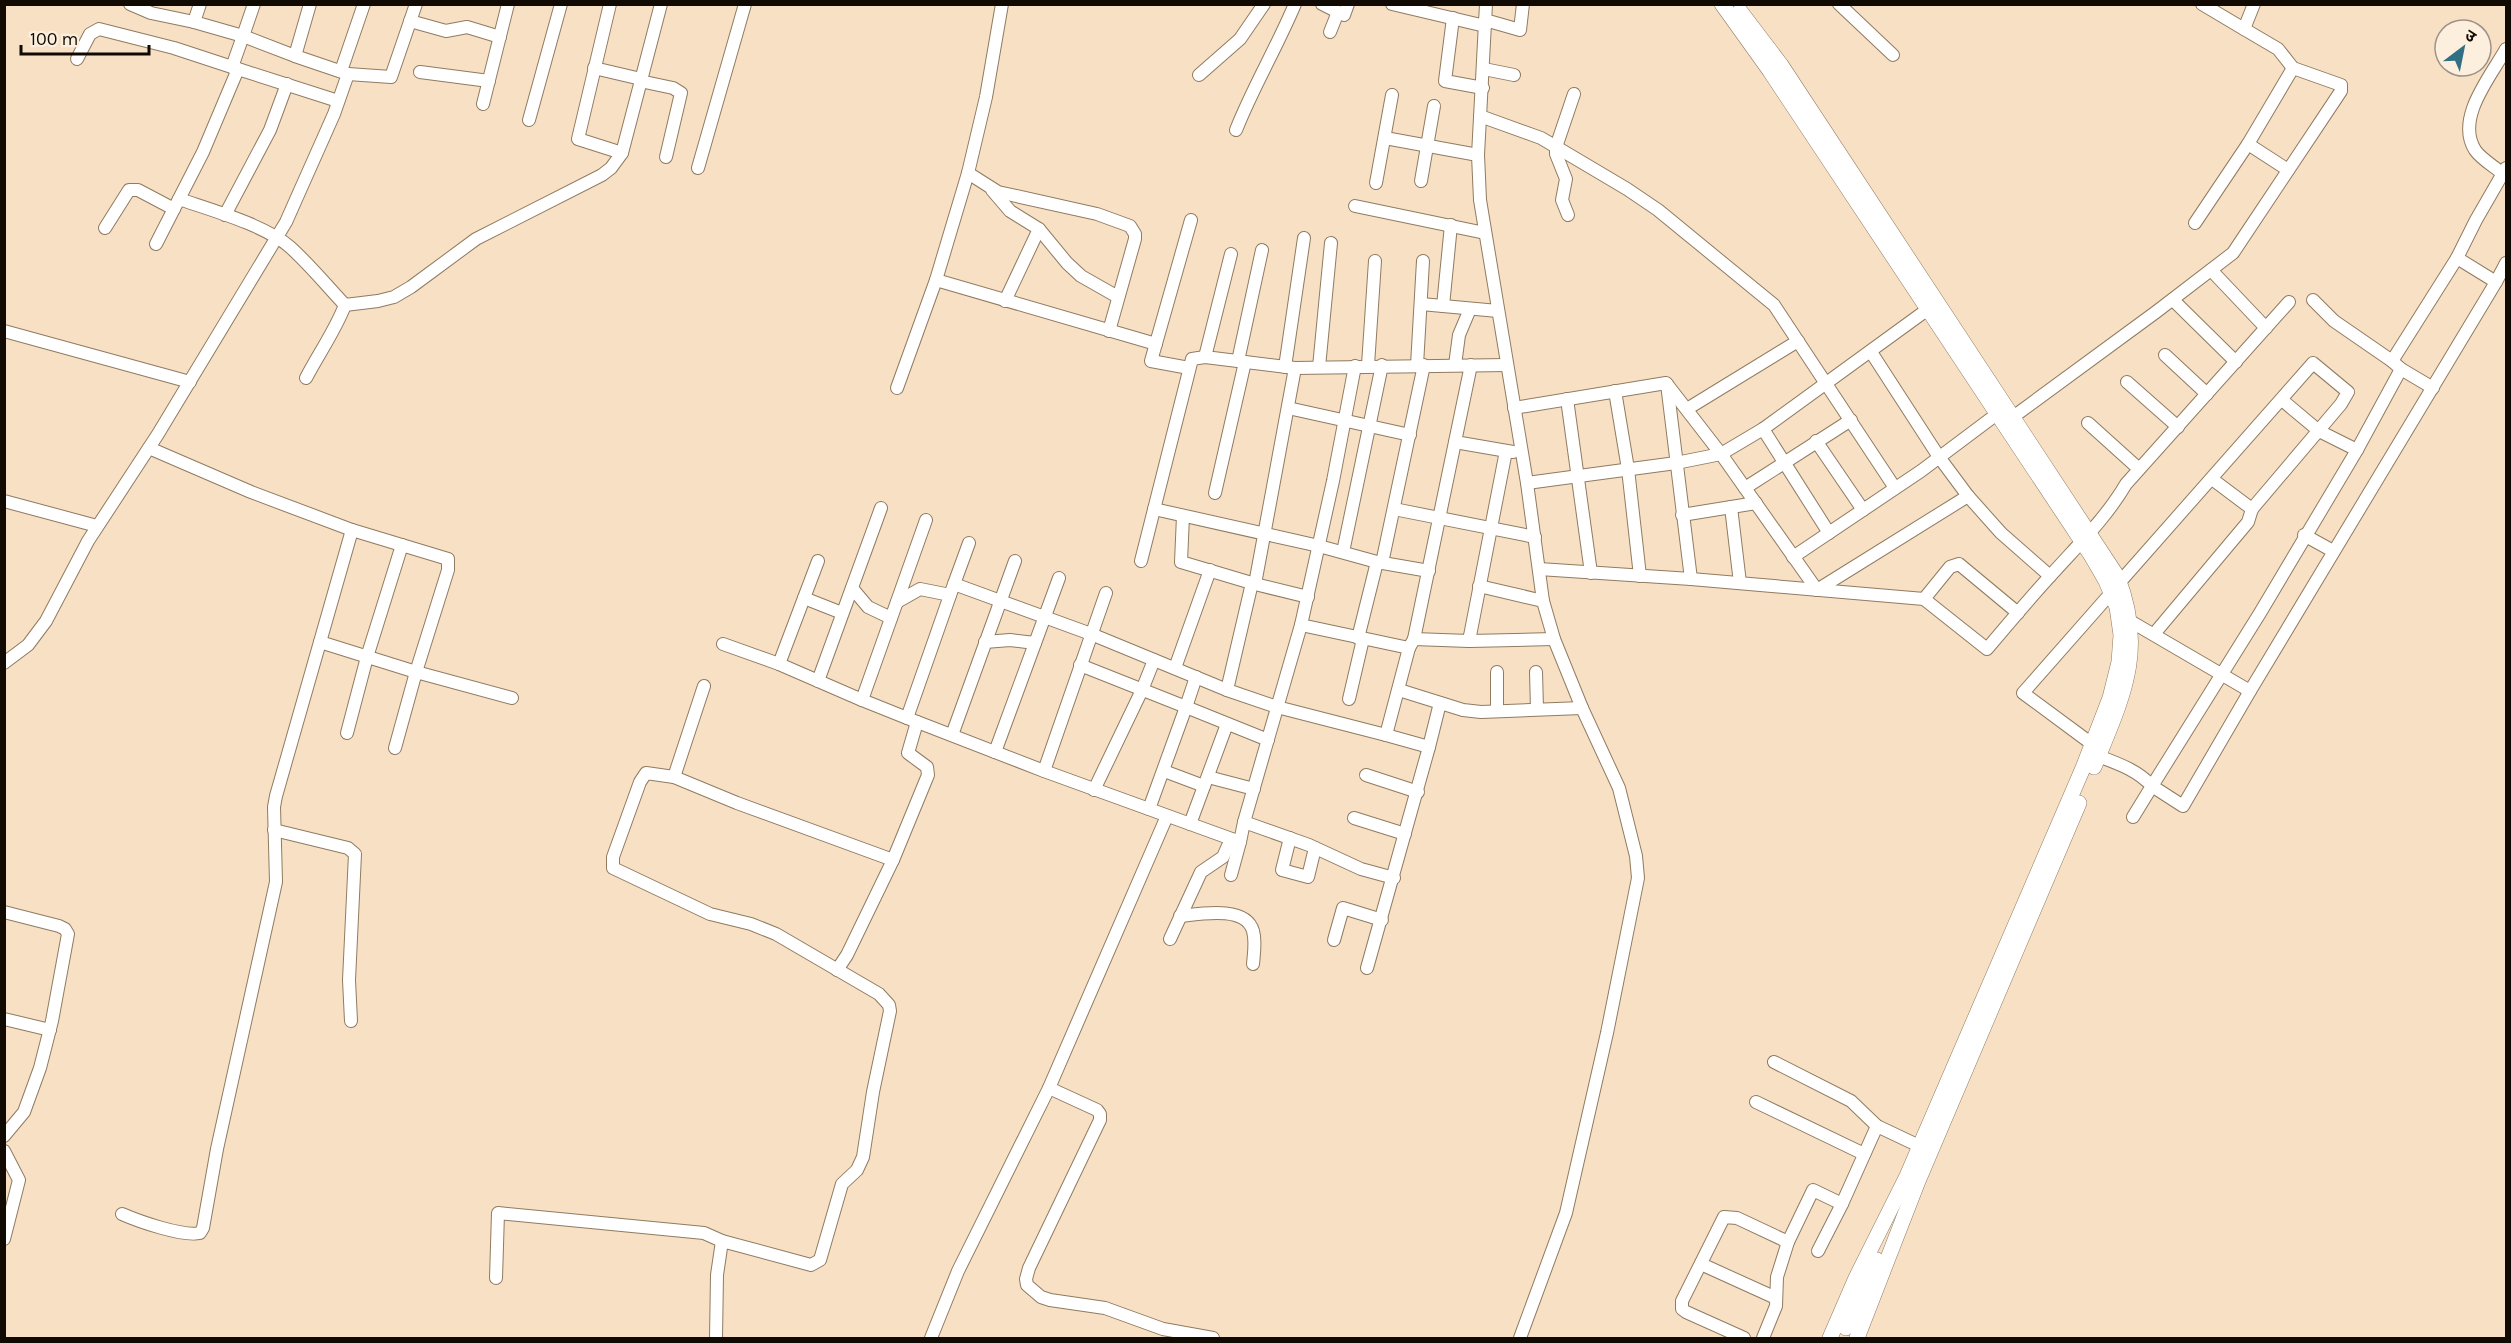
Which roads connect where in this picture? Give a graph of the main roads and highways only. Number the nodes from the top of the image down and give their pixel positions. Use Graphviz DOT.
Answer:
graph roads {
  1 [pos="1722,4"];
  2 [pos="1734,4"];
  3 [pos="1932,306"];
  4 [pos="2086,538"];
  5 [pos="2115,588"];
  6 [pos="2095,750"];
  7 [pos="1913,1178"];
  8 [pos="1830,1338"];
  9 [pos="1841,1338"];
  10 [pos="1857,1338"];
  1 -- 3 [label="main road"];
  2 -- 3 [label="main road"];
  3 -- 4 [label="main road"];
  3 -- 4 [label="main road"];
  4 -- 5 [label="main road"];
  5 -- 6 [label="main road"];
  5 -- 6 [label="main road"];
  6 -- 7 [label="main road"];
  7 -- 8 [label="main road"];
  7 -- 9 [label="main road"];
  7 -- 10 [label="main road"];
}
